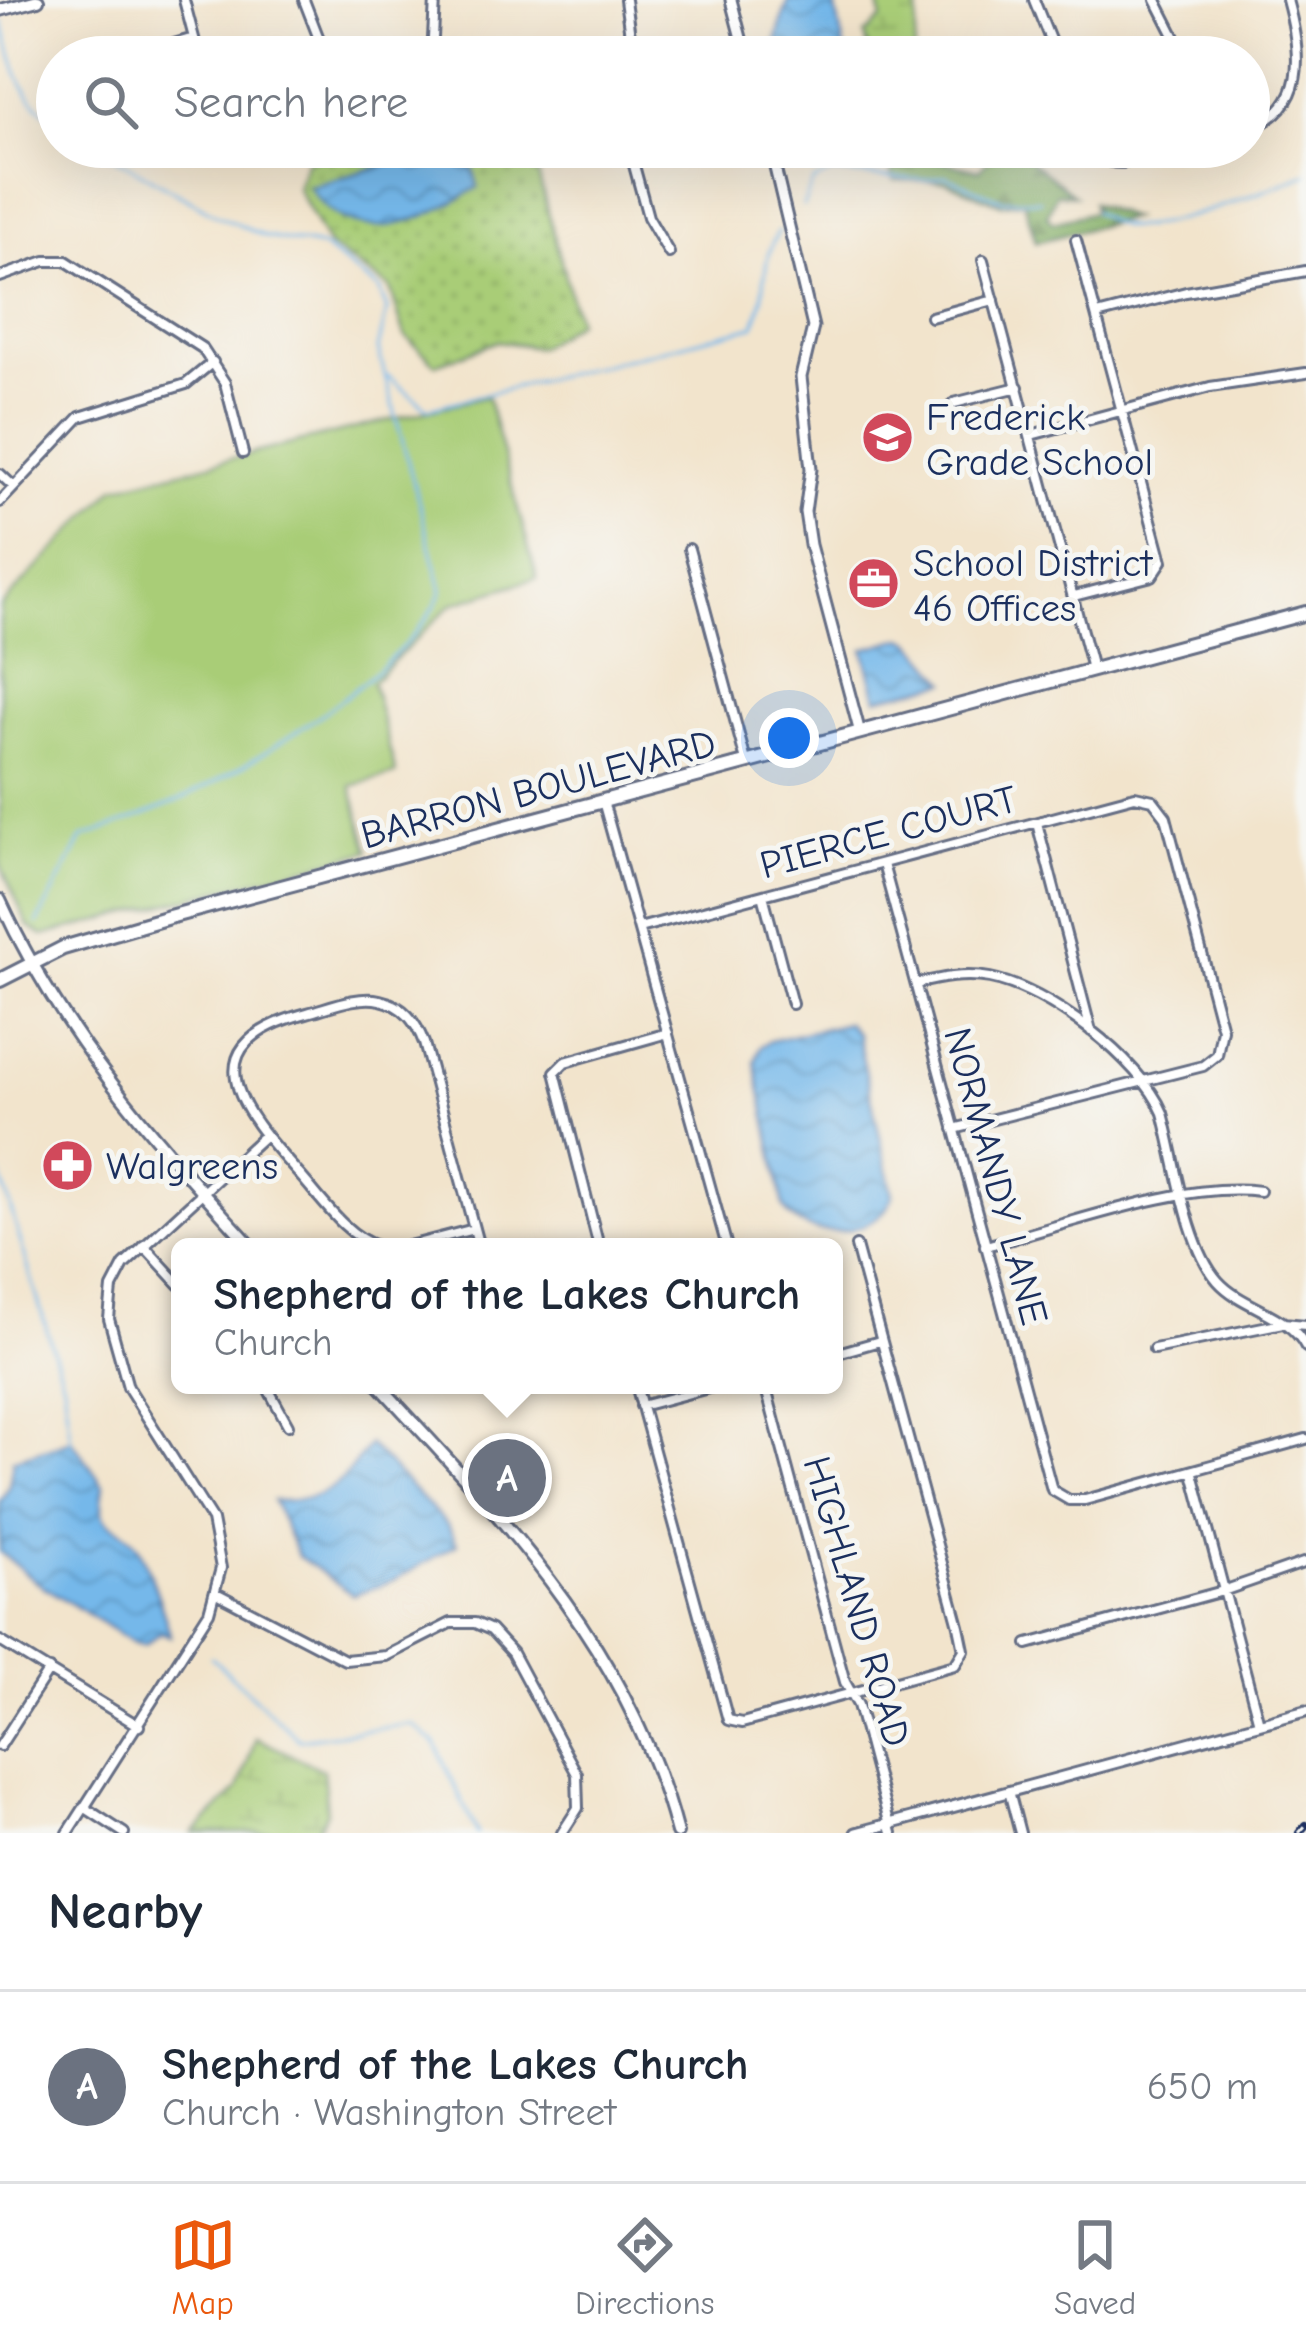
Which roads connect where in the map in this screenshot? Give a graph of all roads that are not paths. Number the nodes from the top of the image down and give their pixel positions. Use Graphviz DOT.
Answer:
graph roads {
  1 [pos="38,0"];
  2 [pos="184,0"];
  3 [pos="304,0"];
  4 [pos="435,0"];
  5 [pos="625,0"];
  6 [pos="731,0"];
  7 [pos="1034,0"];
  8 [pos="1156,0"];
  9 [pos="1287,0"];
  10 [pos="0,10"];
  11 [pos="193,36"];
  12 [pos="318,36"];
  13 [pos="433,36"];
  14 [pos="630,36"];
  15 [pos="740,36"];
  16 [pos="1049,36"];
  17 [pos="1174,36"];
  18 [pos="1270,119"];
  19 [pos="635,168"];
  20 [pos="775,168"];
  21 [pos="1076,240"];
  22 [pos="669,253"];
  23 [pos="983,260"];
  24 [pos="1306,271"];
  25 [pos="0,278"];
  26 [pos="994,300"];
  27 [pos="1097,315"];
  28 [pos="931,317"];
  29 [pos="213,362"];
  30 [pos="1306,373"];
  31 [pos="1018,387"];
  32 [pos="953,403"];
  33 [pos="1122,410"];
  34 [pos="1031,435"];
  35 [pos="242,453"];
  36 [pos="0,473"];
  37 [pos="14,487"];
  38 [pos="0,502"];
  39 [pos="689,548"];
  40 [pos="1074,596"];
  41 [pos="1306,614"];
  42 [pos="1093,670"];
  43 [pos="860,733"];
  44 [pos="747,763"];
  45 [pos="603,801"];
  46 [pos="1037,823"];
  47 [pos="883,864"];
  48 [pos="763,895"];
  49 [pos="0,900"];
  50 [pos="639,928"];
  51 [pos="30,963"];
  52 [pos="0,980"];
  53 [pos="916,984"];
  54 [pos="792,1004"];
  55 [pos="668,1033"];
  56 [pos="1092,1033"];
  57 [pos="1143,1078"];
  58 [pos="954,1129"];
  59 [pos="265,1135"];
  60 [pos="1260,1191"];
  61 [pos="202,1193"];
  62 [pos="1185,1196"];
  63 [pos="474,1229"];
  64 [pos="244,1238"];
  65 [pos="364,1238"];
  66 [pos="440,1238"];
  67 [pos="476,1238"];
  68 [pos="597,1238"];
  69 [pos="725,1238"];
  70 [pos="145,1246"];
  71 [pos="856,1246"];
  72 [pos="985,1246"];
  73 [pos="171,1275"];
  74 [pos="1283,1323"];
  75 [pos="1306,1325"];
  76 [pos="880,1341"];
  77 [pos="1306,1347"];
  78 [pos="1154,1349"];
  79 [pos="843,1351"];
  80 [pos="271,1394"];
  81 [pos="387,1394"];
  82 [pos="638,1394"];
  83 [pos="686,1394"];
  84 [pos="768,1394"];
  85 [pos="641,1406"];
  86 [pos="288,1425"];
  87 [pos="1306,1439"];
  88 [pos="1193,1473"];
  89 [pos="1306,1562"];
  90 [pos="1222,1592"];
  91 [pos="216,1593"];
  92 [pos="0,1640"];
  93 [pos="1028,1644"];
  94 [pos="49,1670"];
  95 [pos="851,1693"];
  96 [pos="1306,1711"];
  97 [pos="1259,1724"];
  98 [pos="139,1726"];
  99 [pos="0,1746"];
  100 [pos="1009,1792"];
  101 [pos="87,1810"];
  102 [pos="573,1820"];
  103 [pos="584,1825"];
  104 [pos="891,1828"];
  105 [pos="68,1833"];
  106 [pos="124,1833"];
  107 [pos="562,1833"];
  108 [pos="677,1833"];
  109 [pos="856,1833"];
  110 [pos="1020,1833"];
  1 -- 10 [label="main road"];
  2 -- 11 [label="street"];
  3 -- 12 [label="street"];
  4 -- 13 [label="street"];
  5 -- 14 [label="street"];
  6 -- 15 [label="street"];
  7 -- 16 [label="street"];
  8 -- 17 [label="street"];
  9 -- 18 [label="street"];
  19 -- 22 [label="street"];
  20 -- 43 [label="street"];
  21 -- 27 [label="street"];
  23 -- 26 [label="street"];
  24 -- 27 [label="street"];
  25 -- 29 [label="street"];
  26 -- 28 [label="street"];
  26 -- 31 [label="street"];
  27 -- 33 [label="street"];
  29 -- 35 [label="street"];
  29 -- 37 [label="street"];
  30 -- 33 [label="street"];
  31 -- 32 [label="street"];
  31 -- 34 [label="street"];
  33 -- 34 [label="street"];
  33 -- 40 [label="street"];
  34 -- 40 [label="street"];
  36 -- 37 [label="street"];
  37 -- 38 [label="street"];
  39 -- 44 [label="street"];
  40 -- 42 [label="street"];
  41 -- 42 [label="main road, BARRON BOULEVARD"];
  42 -- 43 [label="main road, BARRON BOULEVARD"];
  43 -- 44 [label="main road, BARRON BOULEVARD"];
  44 -- 45 [label="main road, BARRON BOULEVARD"];
  45 -- 50 [label="street"];
  45 -- 51 [label="main road, BARRON BOULEVARD"];
  46 -- 47 [label="street, PIERCE COURT"];
  46 -- 56 [label="street"];
  46 -- 57 [label="street, PIERCE COURT"];
  47 -- 48 [label="street, PIERCE COURT"];
  47 -- 53 [label="street, NORMANDY LANE"];
  48 -- 50 [label="street, PIERCE COURT"];
  48 -- 54 [label="street"];
  49 -- 51 [label="main road"];
  50 -- 55 [label="street"];
  51 -- 52 [label="main road, BARRON BOULEVARD"];
  51 -- 61 [label="main road"];
  53 -- 56 [label="street"];
  53 -- 58 [label="street, NORMANDY LANE"];
  55 -- 68 [label="street"];
  55 -- 69 [label="street"];
  56 -- 57 [label="street"];
  57 -- 58 [label="street"];
  57 -- 62 [label="street"];
  58 -- 72 [label="street, NORMANDY LANE"];
  59 -- 61 [label="street"];
  59 -- 63 [label="street"];
  59 -- 65 [label="street"];
  60 -- 62 [label="street"];
  61 -- 64 [label="main road"];
  61 -- 70 [label="street"];
  62 -- 72 [label="street"];
  62 -- 74 [label="street"];
  63 -- 66 [label="street"];
  63 -- 67 [label="street"];
  70 -- 73 [label="street"];
  70 -- 91 [label="street"];
  71 -- 76 [label="street"];
  72 -- 88 [label="street, NORMANDY LANE"];
  74 -- 75 [label="street"];
  74 -- 77 [label="street"];
  74 -- 78 [label="street"];
  76 -- 79 [label="street"];
  76 -- 95 [label="street"];
  80 -- 86 [label="street"];
  81 -- 108 [label="main road"];
  82 -- 85 [label="street"];
  83 -- 85 [label="street"];
  84 -- 95 [label="street, HIGHLAND ROAD"];
  85 -- 95 [label="street"];
  87 -- 88 [label="street"];
  88 -- 90 [label="street"];
  89 -- 90 [label="street"];
  90 -- 93 [label="street"];
  90 -- 97 [label="street"];
  91 -- 98 [label="street"];
  91 -- 102 [label="street"];
  92 -- 94 [label="street"];
  94 -- 98 [label="street"];
  94 -- 99 [label="street"];
  95 -- 104 [label="street, HIGHLAND ROAD"];
  96 -- 97 [label="street"];
  97 -- 100 [label="street"];
  98 -- 101 [label="street"];
  100 -- 104 [label="street"];
  100 -- 110 [label="street"];
  101 -- 105 [label="street"];
  101 -- 106 [label="street"];
  102 -- 103 [label="street"];
  102 -- 107 [label="street"];
  104 -- 109 [label="street"];
}
